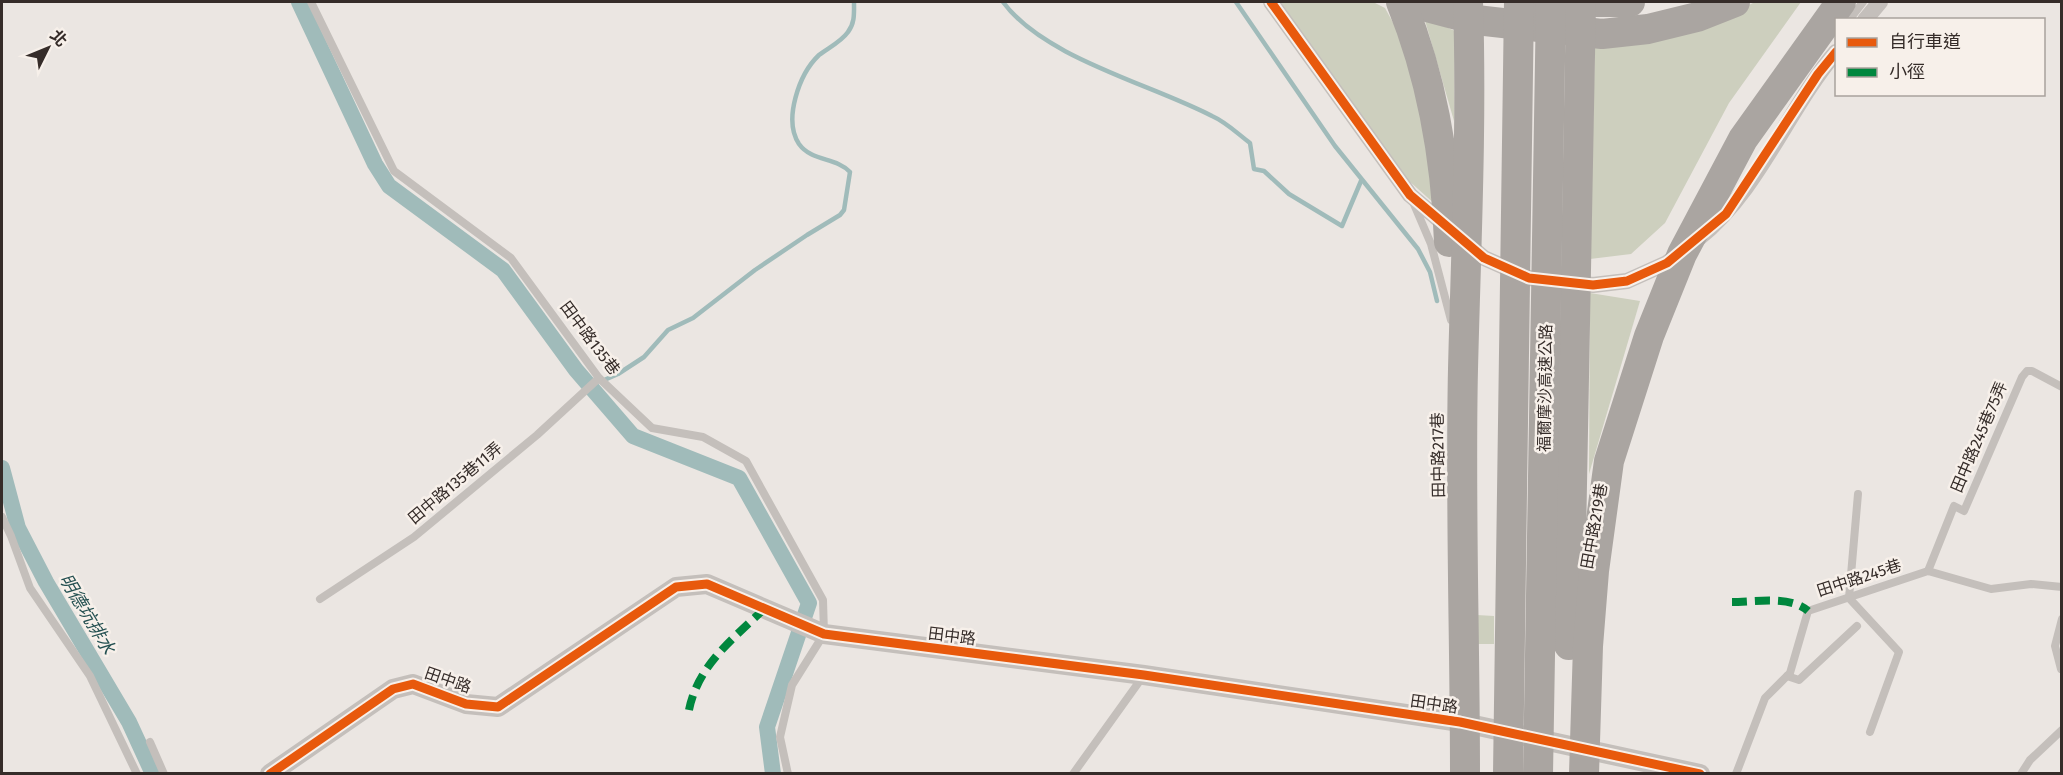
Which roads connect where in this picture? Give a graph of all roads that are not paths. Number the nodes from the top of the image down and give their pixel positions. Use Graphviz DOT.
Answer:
graph roads {
  1 [pos="311,2"];
  2 [pos="1271,2"];
  3 [pos="1401,2"];
  4 [pos="1408,2"];
  5 [pos="1468,2"];
  6 [pos="1519,2"];
  7 [pos="1526,2"];
  8 [pos="1551,2"];
  9 [pos="1581,2"];
  10 [pos="1630,2"];
  11 [pos="1735,2"];
  12 [pos="1841,2"];
  13 [pos="1863,2"];
  14 [pos="1880,2"];
  15 [pos="1851,18"];
  16 [pos="1867,18"];
  17 [pos="1835,44"];
  18 [pos="1835,53"];
  19 [pos="1818,74"];
  20 [pos="1410,195"];
  21 [pos="1664,310"];
  22 [pos="1451,329"];
  23 [pos="1463,370"];
  24 [pos="599,378"];
  25 [pos="2061,387"];
  26 [pos="1632,422"];
  27 [pos="1452,423"];
  28 [pos="1617,479"];
  29 [pos="1858,494"];
  30 [pos="2,517"];
  31 [pos="1928,571"];
  32 [pos="2061,587"];
  33 [pos="1849,598"];
  34 [pos="320,599"];
  35 [pos="2061,620"];
  36 [pos="1857,626"];
  37 [pos="808,627"];
  38 [pos="2061,669"];
  39 [pos="1144,675"];
  40 [pos="1787,676"];
  41 [pos="1596,707"];
  42 [pos="1460,722"];
  43 [pos="2061,730"];
  44 [pos="1870,732"];
  45 [pos="150,742"];
  46 [pos="1591,761"];
  47 [pos="137,774"];
  48 [pos="164,774"];
  49 [pos="270,774"];
  50 [pos="788,774"];
  51 [pos="1073,774"];
  52 [pos="1460,774"];
  53 [pos="1465,774"];
  54 [pos="1508,774"];
  55 [pos="1538,774"];
  56 [pos="1700,774"];
  57 [pos="1736,774"];
  58 [pos="2021,774"];
  1 -- 24 [label="lane, 田中路135巷"];
  2 -- 20 [label="street"];
  3 -- 23 [label="highway, bridge"];
  4 -- 11 [label="highway"];
  5 -- 23 [label="highway, bridge"];
  6 -- 54 [label="highway, 福爾摩沙高速公路, bridge"];
  7 -- 10 [label="highway"];
  8 -- 55 [label="highway, 福爾摩沙高速公路, bridge"];
  9 -- 46 [label="highway, bridge"];
  12 -- 46 [label="highway, bridge"];
  13 -- 15 [label="lane"];
  14 -- 16 [label="street"];
  17 -- 19 [label="lane"];
  18 -- 19 [label="street"];
  19 -- 20 [label="street"];
  20 -- 22 [label="lane"];
  21 -- 26 [label="lane"];
  23 -- 53 [label="highway, bridge"];
  24 -- 34 [label="lane, 田中路135巷11弄"];
  24 -- 37 [label="lane, 田中路135巷"];
  25 -- 31 [label="lane, 田中路245巷75弄"];
  27 -- 42 [label="lane, 田中路217巷"];
  28 -- 41 [label="lane, 田中路219巷"];
  29 -- 33 [label="lane"];
  30 -- 47 [label="lane"];
  31 -- 32 [label="lane, 田中路245巷"];
  31 -- 33 [label="lane, 田中路245巷"];
  33 -- 40 [label="lane, 田中路245巷"];
  33 -- 44 [label="lane"];
  35 -- 38 [label="lane"];
  36 -- 40 [label="lane"];
  37 -- 39 [label="street, 田中路"];
  37 -- 49 [label="street, 田中路"];
  37 -- 50 [label="lane"];
  39 -- 42 [label="street, 田中路"];
  39 -- 51 [label="lane"];
  40 -- 57 [label="lane, 田中路245巷"];
  42 -- 46 [label="street, 田中路"];
  42 -- 52 [label="lane, 田中路217巷"];
  43 -- 58 [label="lane"];
  45 -- 48 [label="lane"];
  46 -- 56 [label="street, 田中路"];
}
